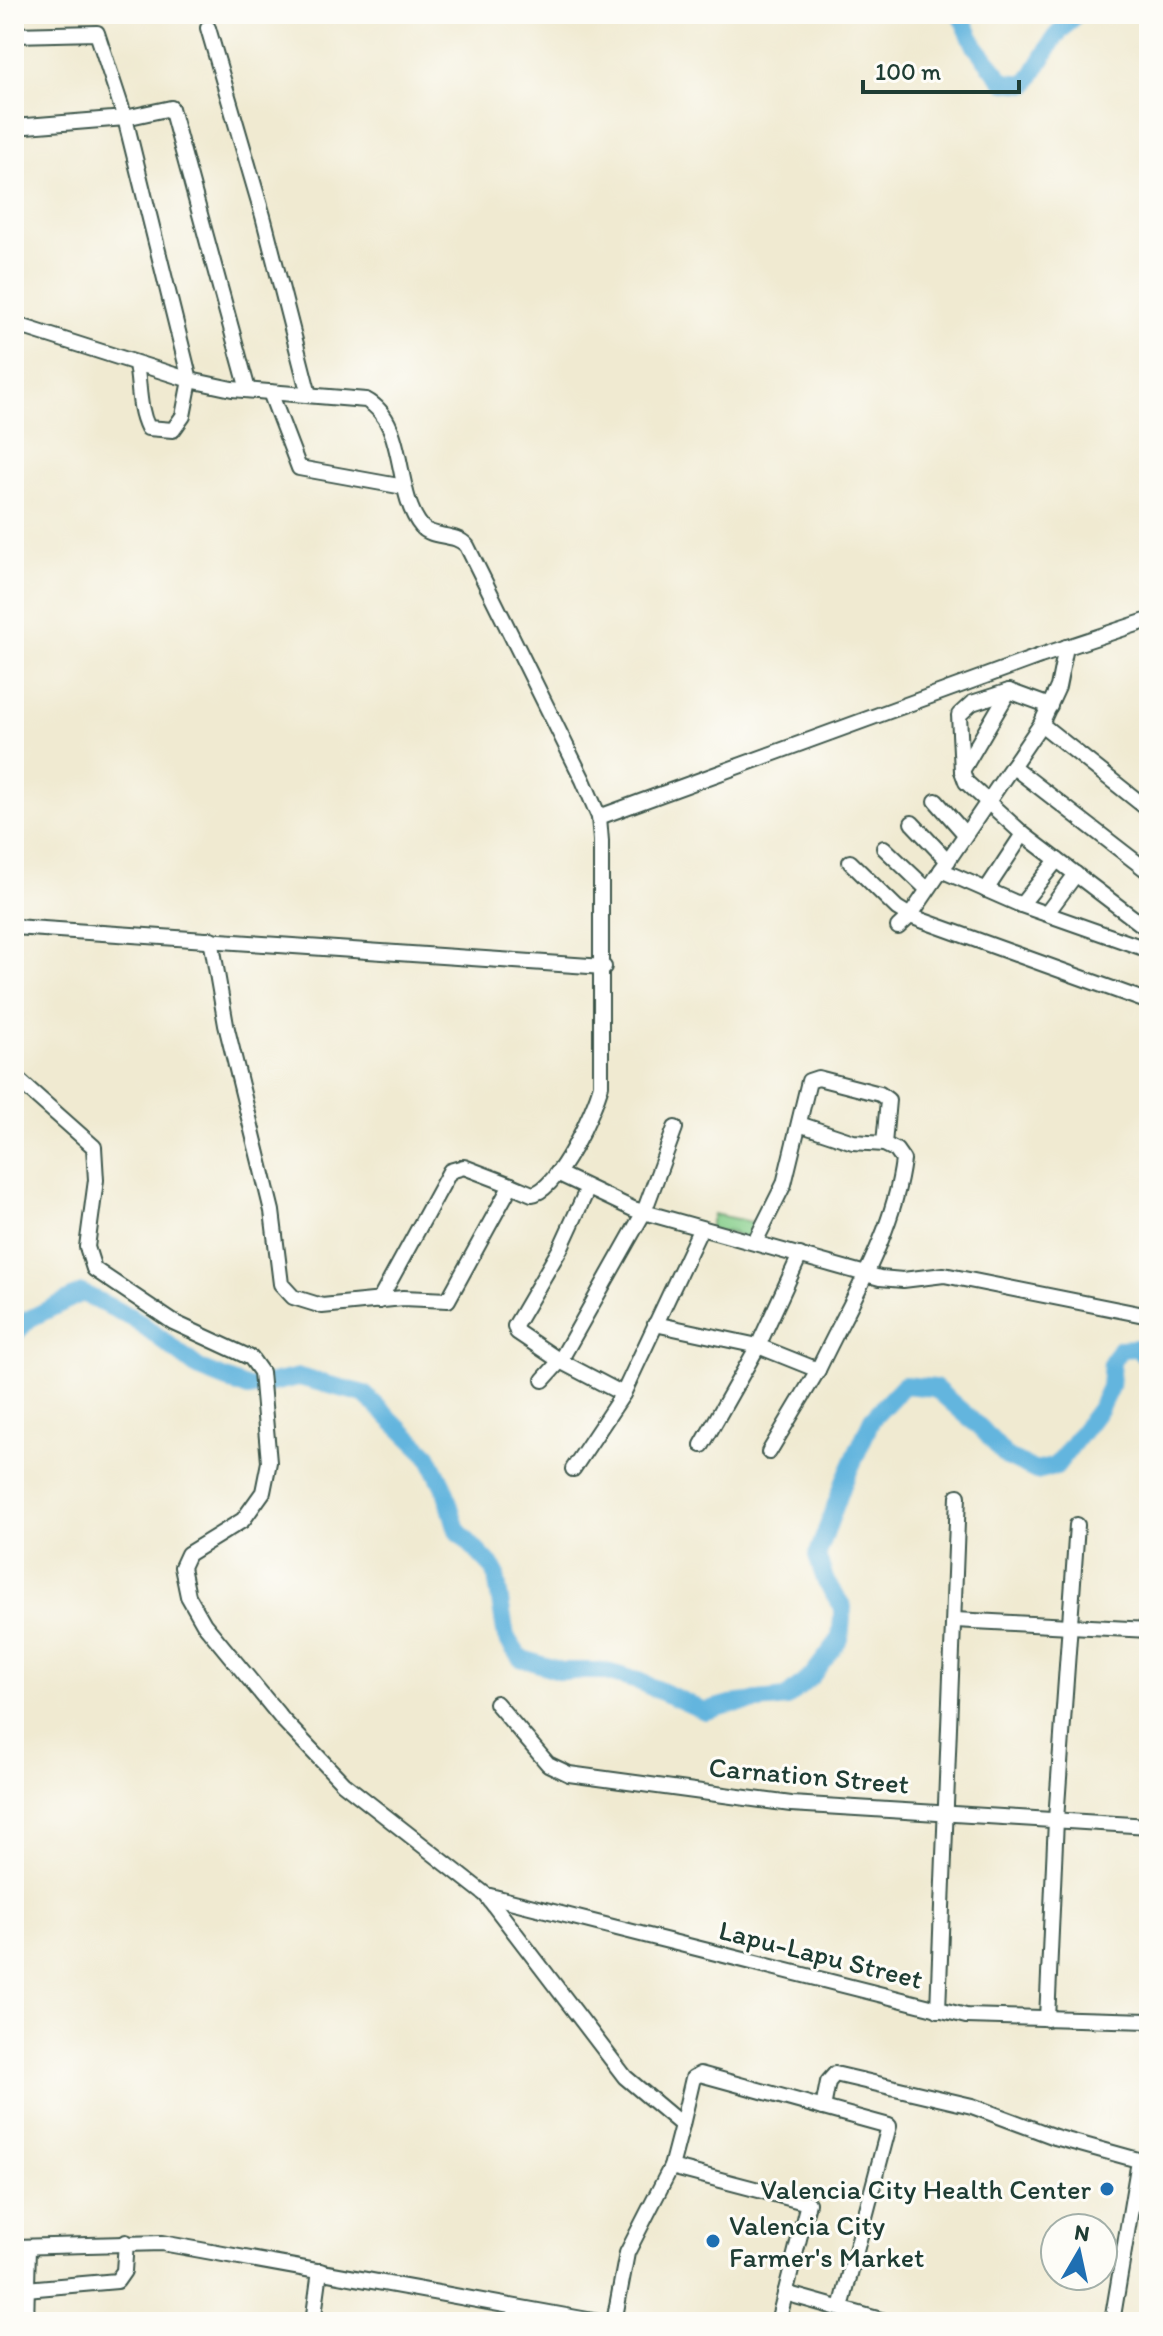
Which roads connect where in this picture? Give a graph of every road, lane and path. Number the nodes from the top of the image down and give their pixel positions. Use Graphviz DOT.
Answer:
graph roads {
  1 [pos="208,28"];
  2 [pos="14,35"];
  3 [pos="125,118"];
  4 [pos="14,127"];
  5 [pos="14,325"];
  6 [pos="136,364"];
  7 [pos="190,380"];
  8 [pos="248,390"];
  9 [pos="270,392"];
  10 [pos="309,395"];
  11 [pos="404,487"];
  12 [pos="1149,620"];
  13 [pos="1066,647"];
  14 [pos="1009,691"];
  15 [pos="1050,706"];
  16 [pos="1041,724"];
  17 [pos="1012,766"];
  18 [pos="962,771"];
  19 [pos="936,801"];
  20 [pos="987,802"];
  21 [pos="1149,810"];
  22 [pos="599,817"];
  23 [pos="912,823"];
  24 [pos="965,834"];
  25 [pos="1023,834"];
  26 [pos="884,848"];
  27 [pos="1057,860"];
  28 [pos="850,862"];
  29 [pos="944,865"];
  30 [pos="1149,872"];
  31 [pos="1076,874"];
  32 [pos="927,889"];
  33 [pos="986,890"];
  34 [pos="1021,905"];
  35 [pos="1047,913"];
  36 [pos="910,916"];
  37 [pos="14,927"];
  38 [pos="898,927"];
  39 [pos="1149,930"];
  40 [pos="211,939"];
  41 [pos="1149,950"];
  42 [pos="604,967"];
  43 [pos="1149,1002"];
  44 [pos="14,1076"];
  45 [pos="799,1124"];
  46 [pos="675,1128"];
  47 [pos="884,1144"];
  48 [pos="557,1173"];
  49 [pos="511,1185"];
  50 [pos="587,1190"];
  51 [pos="644,1212"];
  52 [pos="700,1230"];
  53 [pos="755,1242"];
  54 [pos="800,1255"];
  55 [pos="863,1274"];
  56 [pos="379,1301"];
  57 [pos="1149,1316"];
  58 [pos="655,1324"];
  59 [pos="758,1346"];
  60 [pos="560,1361"];
  61 [pos="818,1370"];
  62 [pos="543,1380"];
  63 [pos="623,1394"];
  64 [pos="702,1445"];
  65 [pos="769,1452"];
  66 [pos="573,1469"];
  67 [pos="958,1496"];
  68 [pos="1077,1525"];
  69 [pos="955,1620"];
  70 [pos="1069,1625"];
  71 [pos="1149,1630"];
  72 [pos="496,1703"];
  73 [pos="949,1812"];
  74 [pos="1056,1820"];
  75 [pos="1149,1826"];
  76 [pos="486,1895"];
  77 [pos="938,2010"];
  78 [pos="1047,2019"];
  79 [pos="1149,2021"];
  80 [pos="823,2108"];
  81 [pos="682,2125"];
  82 [pos="1144,2162"];
  83 [pos="671,2167"];
  84 [pos="126,2242"];
  85 [pos="21,2247"];
  86 [pos="320,2271"];
  87 [pos="26,2289"];
  88 [pos="785,2293"];
  89 [pos="841,2308"];
  90 [pos="26,2322"];
  91 [pos="313,2322"];
  92 [pos="599,2322"];
  93 [pos="614,2322"];
  94 [pos="778,2322"];
  95 [pos="888,2322"];
  96 [pos="1112,2322"];
  1 -- 10 [label="street"];
  2 -- 3 [label="street"];
  3 -- 4 [label="street"];
  3 -- 7 [label="street"];
  3 -- 8 [label="street"];
  5 -- 6 [label="street"];
  6 -- 7 [label="street"];
  6 -- 7 [label="street"];
  7 -- 8 [label="street"];
  8 -- 9 [label="street"];
  9 -- 10 [label="street"];
  9 -- 11 [label="street"];
  10 -- 11 [label="street"];
  11 -- 22 [label="street"];
  12 -- 13 [label="street"];
  13 -- 15 [label="street"];
  13 -- 22 [label="street"];
  14 -- 15 [label="street"];
  14 -- 18 [label="street"];
  14 -- 18 [label="street"];
  15 -- 16 [label="street"];
  16 -- 17 [label="street"];
  16 -- 21 [label="street"];
  17 -- 20 [label="street"];
  17 -- 30 [label="street"];
  18 -- 20 [label="street"];
  19 -- 24 [label="street"];
  20 -- 24 [label="street"];
  20 -- 25 [label="street"];
  22 -- 42 [label="street"];
  23 -- 29 [label="street"];
  24 -- 29 [label="street"];
  25 -- 27 [label="street"];
  25 -- 33 [label="street"];
  26 -- 32 [label="street"];
  27 -- 31 [label="street"];
  27 -- 34 [label="street"];
  28 -- 36 [label="street"];
  29 -- 32 [label="street"];
  29 -- 33 [label="street"];
  31 -- 35 [label="street"];
  31 -- 39 [label="street"];
  32 -- 36 [label="street"];
  33 -- 34 [label="street"];
  34 -- 35 [label="street"];
  35 -- 41 [label="street"];
  36 -- 38 [label="street"];
  36 -- 43 [label="street"];
  37 -- 40 [label="street"];
  40 -- 42 [label="street"];
  40 -- 56 [label="street"];
  42 -- 48 [label="street"];
  44 -- 76 [label="street"];
  45 -- 47 [label="street"];
  45 -- 47 [label="street"];
  45 -- 53 [label="street"];
  46 -- 51 [label="street"];
  47 -- 55 [label="street"];
  48 -- 49 [label="street"];
  48 -- 50 [label="street"];
  49 -- 56 [label="street"];
  49 -- 56 [label="street"];
  50 -- 51 [label="street"];
  50 -- 60 [label="street"];
  51 -- 52 [label="street"];
  51 -- 60 [label="street"];
  52 -- 53 [label="street"];
  52 -- 58 [label="street"];
  53 -- 54 [label="street"];
  54 -- 55 [label="street"];
  54 -- 59 [label="street"];
  55 -- 57 [label="street"];
  55 -- 61 [label="street"];
  58 -- 59 [label="street"];
  58 -- 63 [label="street"];
  59 -- 61 [label="street"];
  59 -- 64 [label="street"];
  60 -- 62 [label="street"];
  60 -- 63 [label="street"];
  61 -- 65 [label="street"];
  63 -- 66 [label="street"];
  67 -- 69 [label="street"];
  68 -- 70 [label="street"];
  69 -- 70 [label="street"];
  69 -- 73 [label="street"];
  70 -- 71 [label="street"];
  70 -- 74 [label="street"];
  72 -- 73 [label="street, Carnation Street"];
  73 -- 74 [label="street, Carnation Street"];
  73 -- 77 [label="street"];
  74 -- 75 [label="street, Carnation Street"];
  74 -- 78 [label="street"];
  76 -- 77 [label="street, Lapu-Lapu Street"];
  76 -- 81 [label="street"];
  77 -- 78 [label="street, Lapu-Lapu Street"];
  78 -- 79 [label="street, Lapu-Lapu Street"];
  80 -- 81 [label="street"];
  80 -- 82 [label="street"];
  80 -- 89 [label="street"];
  81 -- 83 [label="street"];
  82 -- 96 [label="street"];
  83 -- 88 [label="street"];
  83 -- 93 [label="street"];
  84 -- 85 [label="street"];
  84 -- 86 [label="street"];
  84 -- 87 [label="street"];
  85 -- 87 [label="street"];
  86 -- 91 [label="street"];
  86 -- 92 [label="street"];
  87 -- 90 [label="street"];
  88 -- 89 [label="street"];
  88 -- 94 [label="street"];
  89 -- 95 [label="street"];
}
